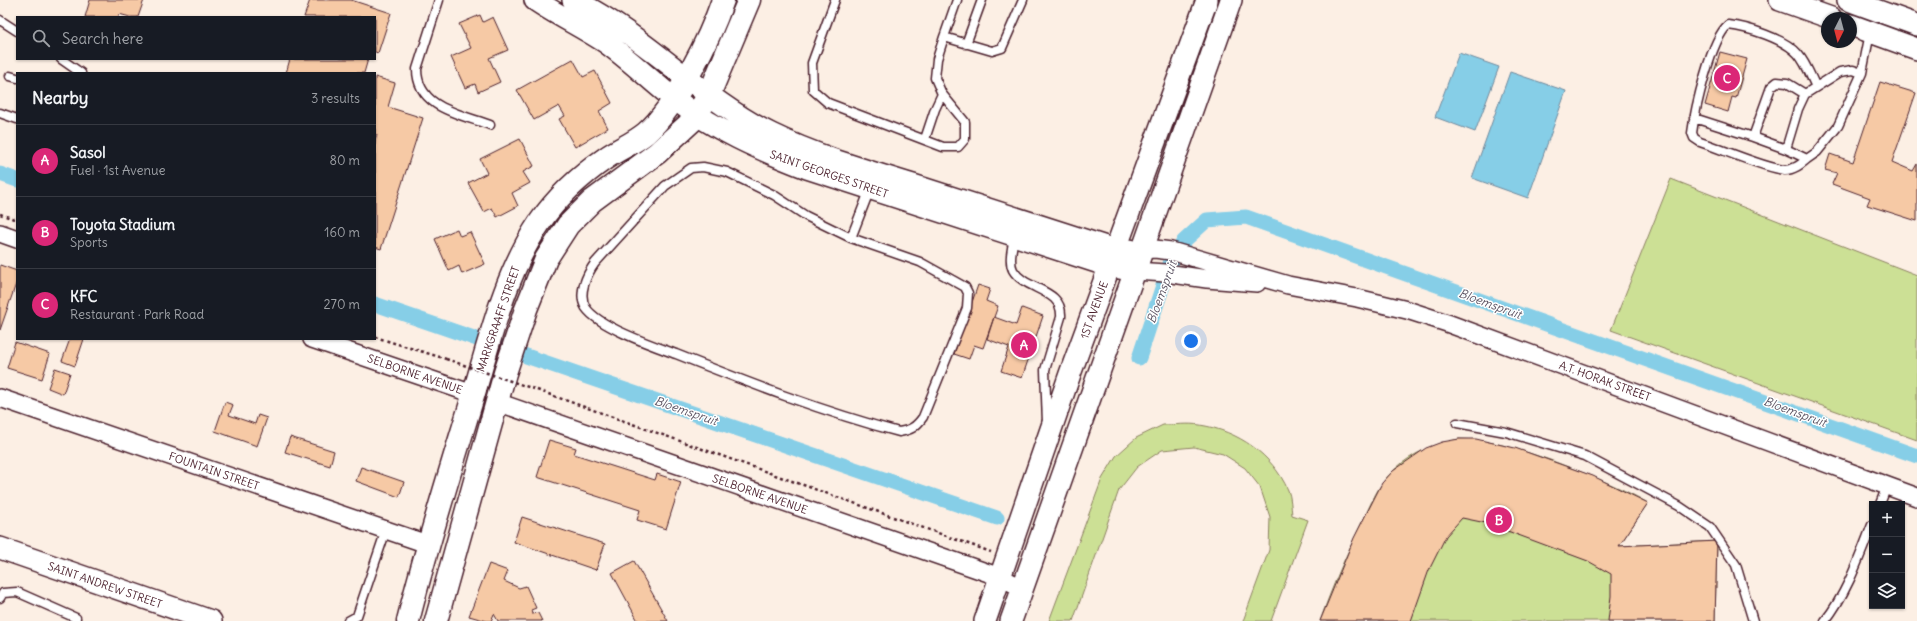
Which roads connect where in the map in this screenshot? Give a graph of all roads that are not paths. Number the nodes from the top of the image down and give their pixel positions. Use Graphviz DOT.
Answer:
graph roads {
  1 [pos="439,0"];
  2 [pos="535,0"];
  3 [pos="573,0"];
  4 [pos="723,0"];
  5 [pos="749,0"];
  6 [pos="835,0"];
  7 [pos="957,0"];
  8 [pos="982,0"];
  9 [pos="1023,0"];
  10 [pos="1207,0"];
  11 [pos="1231,0"];
  12 [pos="1780,0"];
  13 [pos="1848,0"];
  14 [pos="1821,15"];
  15 [pos="0,20"];
  16 [pos="1917,25"];
  17 [pos="1861,29"];
  18 [pos="16,30"];
  19 [pos="944,37"];
  20 [pos="966,44"];
  21 [pos="1917,49"];
  22 [pos="62,60"];
  23 [pos="80,72"];
  24 [pos="1862,73"];
  25 [pos="687,78"];
  26 [pos="1816,87"];
  27 [pos="942,94"];
  28 [pos="1806,94"];
  29 [pos="709,95"];
  30 [pos="673,98"];
  31 [pos="0,113"];
  32 [pos="697,114"];
  33 [pos="1694,118"];
  34 [pos="16,119"];
  35 [pos="490,125"];
  36 [pos="1753,137"];
  37 [pos="925,139"];
  38 [pos="1786,149"];
  39 [pos="1807,159"];
  40 [pos="870,189"];
  41 [pos="0,233"];
  42 [pos="1014,235"];
  43 [pos="852,238"];
  44 [pos="16,239"];
  45 [pos="1142,250"];
  46 [pos="1112,258"];
  47 [pos="1135,271"];
  48 [pos="1288,285"];
  49 [pos="315,340"];
  50 [pos="473,394"];
  51 [pos="0,398"];
  52 [pos="497,402"];
  53 [pos="1457,423"];
  54 [pos="1049,435"];
  55 [pos="1887,486"];
  56 [pos="1917,497"];
  57 [pos="1881,501"];
  58 [pos="386,530"];
  59 [pos="1869,532"];
  60 [pos="457,542"];
  61 [pos="427,544"];
  62 [pos="0,548"];
  63 [pos="1000,577"];
  64 [pos="1022,588"];
  65 [pos="0,598"];
  66 [pos="75,621"];
  67 [pos="211,621"];
  68 [pos="348,621"];
  69 [pos="408,621"];
  70 [pos="436,621"];
  71 [pos="985,621"];
  72 [pos="1011,621"];
  73 [pos="1753,621"];
  74 [pos="1825,621"];
  1 -- 35 [label="lane"];
  2 -- 30 [label="street, SAINT GEORGES STREET"];
  3 -- 25 [label="street, SAINT GEORGES STREET"];
  4 -- 25 [label="main road, MARKGRAAFF STREET"];
  5 -- 29 [label="main road, MARKGRAAFF STREET"];
  6 -- 37 [label="lane"];
  7 -- 19 [label="lane"];
  8 -- 20 [label="lane"];
  9 -- 20 [label="lane"];
  10 -- 46 [label="street, 1ST AVENUE"];
  11 -- 45 [label="street"];
  12 -- 14 [label="street"];
  13 -- 16 [label="street"];
  15 -- 18 [label="lane"];
  17 -- 21 [label="street"];
  17 -- 24 [label="lane"];
  19 -- 20 [label="lane"];
  19 -- 27 [label="lane"];
  22 -- 23 [label="lane"];
  24 -- 26 [label="lane"];
  24 -- 39 [label="lane"];
  25 -- 29 [label="street, SAINT GEORGES STREET"];
  25 -- 30 [label="main road, MARKGRAAFF STREET"];
  26 -- 28 [label="lane"];
  26 -- 33 [label="lane"];
  27 -- 37 [label="lane"];
  27 -- 37 [label="lane"];
  28 -- 36 [label="lane"];
  28 -- 38 [label="lane"];
  29 -- 32 [label="main road, MARKGRAAFF STREET"];
  29 -- 46 [label="street, SAINT GEORGES STREET"];
  30 -- 32 [label="street, SAINT GEORGES STREET"];
  30 -- 50 [label="main road, MARKGRAAFF STREET"];
  31 -- 34 [label="lane"];
  32 -- 40 [label="street, SAINT GEORGES STREET"];
  32 -- 52 [label="main road, MARKGRAAFF STREET"];
  33 -- 36 [label="lane"];
  33 -- 39 [label="lane"];
  36 -- 38 [label="lane"];
  38 -- 39 [label="lane"];
  40 -- 42 [label="street, SAINT GEORGES STREET"];
  40 -- 43 [label="lane"];
  41 -- 44 [label="street"];
  42 -- 46 [label="street, SAINT GEORGES STREET"];
  42 -- 54 [label="lane"];
  43 -- 43 [label="lane"];
  45 -- 46 [label="street, SAINT GEORGES STREET"];
  45 -- 47 [label="street"];
  45 -- 48 [label="street, A.T. HORAK STREET"];
  46 -- 47 [label="street, SAINT GEORGES STREET"];
  46 -- 54 [label="street, 1ST AVENUE"];
  47 -- 48 [label="street, A.T. HORAK STREET"];
  47 -- 64 [label="street"];
  48 -- 55 [label="street, A.T. HORAK STREET"];
  49 -- 50 [label="street, SELBORNE AVENUE"];
  50 -- 61 [label="main road, MARKGRAAFF STREET"];
  51 -- 58 [label="street, FOUNTAIN STREET"];
  52 -- 60 [label="main road, MARKGRAAFF STREET"];
  52 -- 63 [label="street, SELBORNE AVENUE"];
  53 -- 73 [label="lane"];
  54 -- 63 [label="street, 1ST AVENUE"];
  55 -- 56 [label="street, A.T. HORAK STREET"];
  55 -- 57 [label="lane"];
  58 -- 61 [label="street, FOUNTAIN STREET"];
  58 -- 68 [label="lane"];
  59 -- 74 [label="lane"];
  60 -- 61 [label="main road"];
  60 -- 70 [label="main road, MARKGRAAFF STREET"];
  61 -- 69 [label="main road, MARKGRAAFF STREET"];
  62 -- 67 [label="street, SAINT ANDREW STREET"];
  63 -- 64 [label="street, SELBORNE AVENUE"];
  63 -- 71 [label="street, 1ST AVENUE"];
  64 -- 72 [label="street"];
  65 -- 66 [label="lane"];
}
